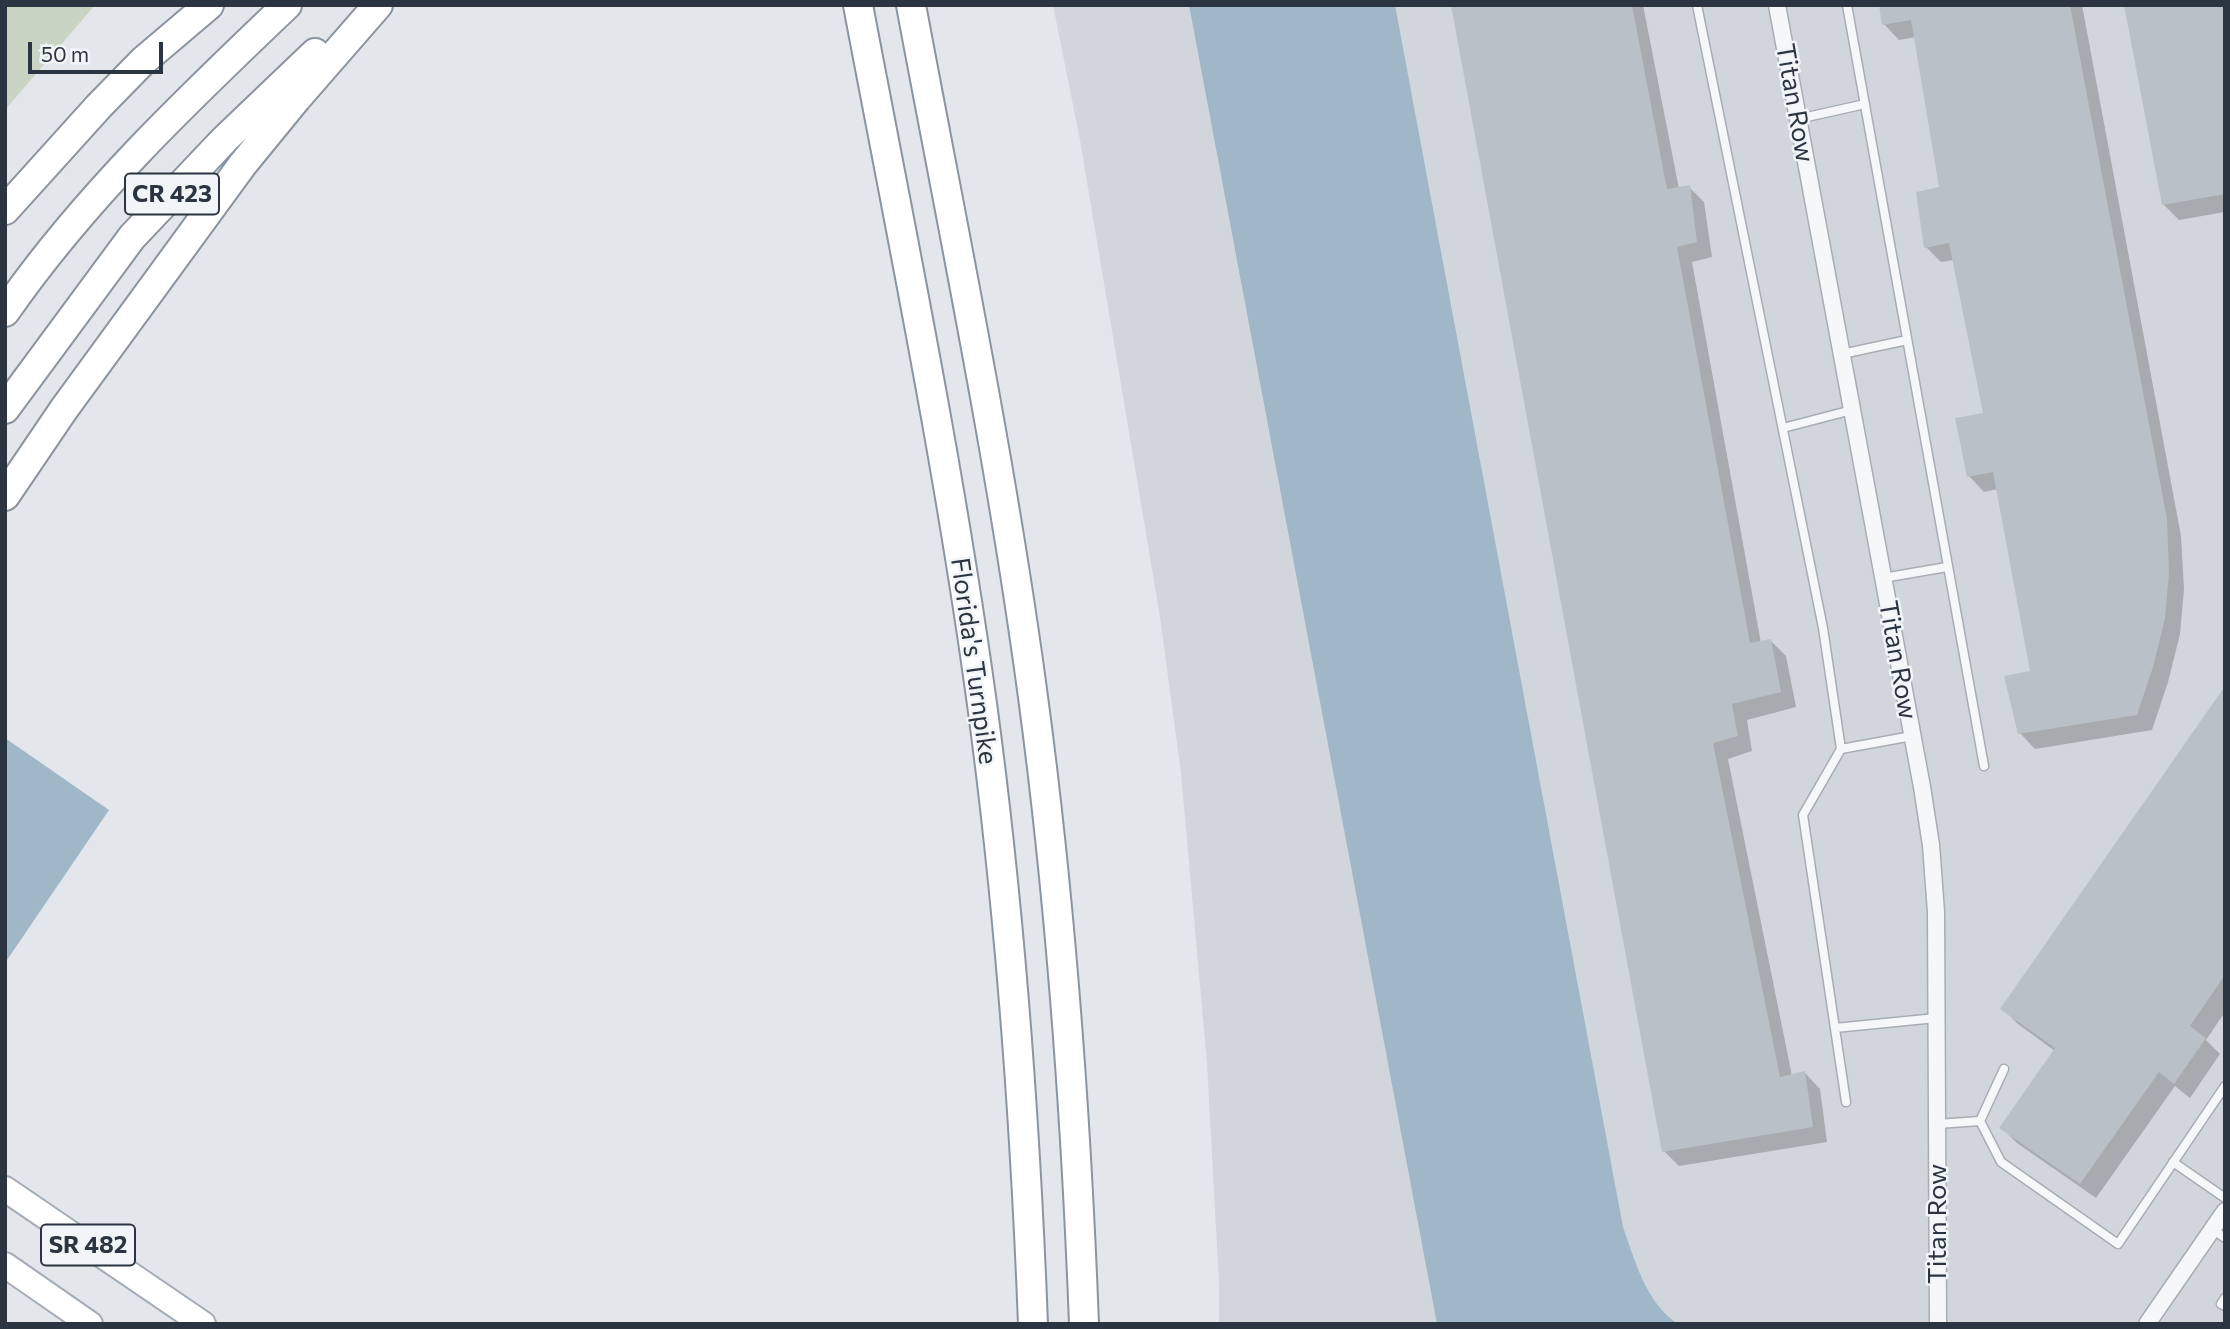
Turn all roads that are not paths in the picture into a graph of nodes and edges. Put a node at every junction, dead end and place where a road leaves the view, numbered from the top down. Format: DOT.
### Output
graph roads {
  1 [pos="209,5"];
  2 [pos="287,5"];
  3 [pos="367,5"];
  4 [pos="378,5"];
  5 [pos="858,5"];
  6 [pos="911,5"];
  7 [pos="1697,5"];
  8 [pos="1777,5"];
  9 [pos="1847,5"];
  10 [pos="1866,104"];
  11 [pos="1798,119"];
  12 [pos="5,210"];
  13 [pos="5,312"];
  14 [pos="1907,340"];
  15 [pos="1842,354"];
  16 [pos="5,409"];
  17 [pos="1852,410"];
  18 [pos="1783,428"];
  19 [pos="5,496"];
  20 [pos="1947,567"];
  21 [pos="1883,578"];
  22 [pos="1912,736"];
  23 [pos="1841,749"];
  24 [pos="1984,766"];
  25 [pos="1936,1018"];
  26 [pos="1835,1028"];
  27 [pos="2004,1069"];
  28 [pos="2225,1086"];
  29 [pos="1846,1102"];
  30 [pos="1980,1121"];
  31 [pos="1937,1124"];
  32 [pos="2173,1162"];
  33 [pos="5,1189"];
  34 [pos="2225,1198"];
  35 [pos="2225,1211"];
  36 [pos="2219,1234"];
  37 [pos="5,1265"];
  38 [pos="2225,1298"];
  39 [pos="2225,1306"];
  40 [pos="90,1324"];
  41 [pos="203,1324"];
  42 [pos="1033,1324"];
  43 [pos="1084,1324"];
  44 [pos="1938,1324"];
  45 [pos="2147,1324"];
  1 -- 12 [label="highway"];
  2 -- 13 [label="highway, CR 423"];
  3 -- 16 [label="highway, CR 423"];
  4 -- 19 [label="highway"];
  5 -- 42 [label="highway, Florida's Turnpike"];
  6 -- 43 [label="highway, Florida's Turnpike"];
  7 -- 18 [label="lane"];
  8 -- 11 [label="street, Titan Row"];
  9 -- 10 [label="lane"];
  10 -- 11 [label="lane"];
  10 -- 14 [label="lane"];
  11 -- 15 [label="street, Titan Row"];
  14 -- 15 [label="lane"];
  14 -- 20 [label="lane"];
  15 -- 17 [label="street, Titan Row"];
  17 -- 18 [label="lane"];
  17 -- 21 [label="street, Titan Row"];
  18 -- 23 [label="lane"];
  20 -- 21 [label="lane"];
  20 -- 24 [label="lane"];
  21 -- 22 [label="street, Titan Row"];
  22 -- 23 [label="lane"];
  22 -- 25 [label="street, Titan Row"];
  23 -- 26 [label="lane"];
  25 -- 26 [label="lane"];
  25 -- 31 [label="street, Titan Row"];
  26 -- 29 [label="lane"];
  27 -- 30 [label="lane"];
  28 -- 32 [label="lane"];
  30 -- 31 [label="lane"];
  30 -- 32 [label="lane"];
  31 -- 44 [label="street, Titan Row"];
  32 -- 34 [label="lane"];
  33 -- 41 [label="main road, SR 482"];
  35 -- 36 [label="street"];
  36 -- 45 [label="street"];
  37 -- 40 [label="main road, SR 482"];
  38 -- 39 [label="lane"];
}
